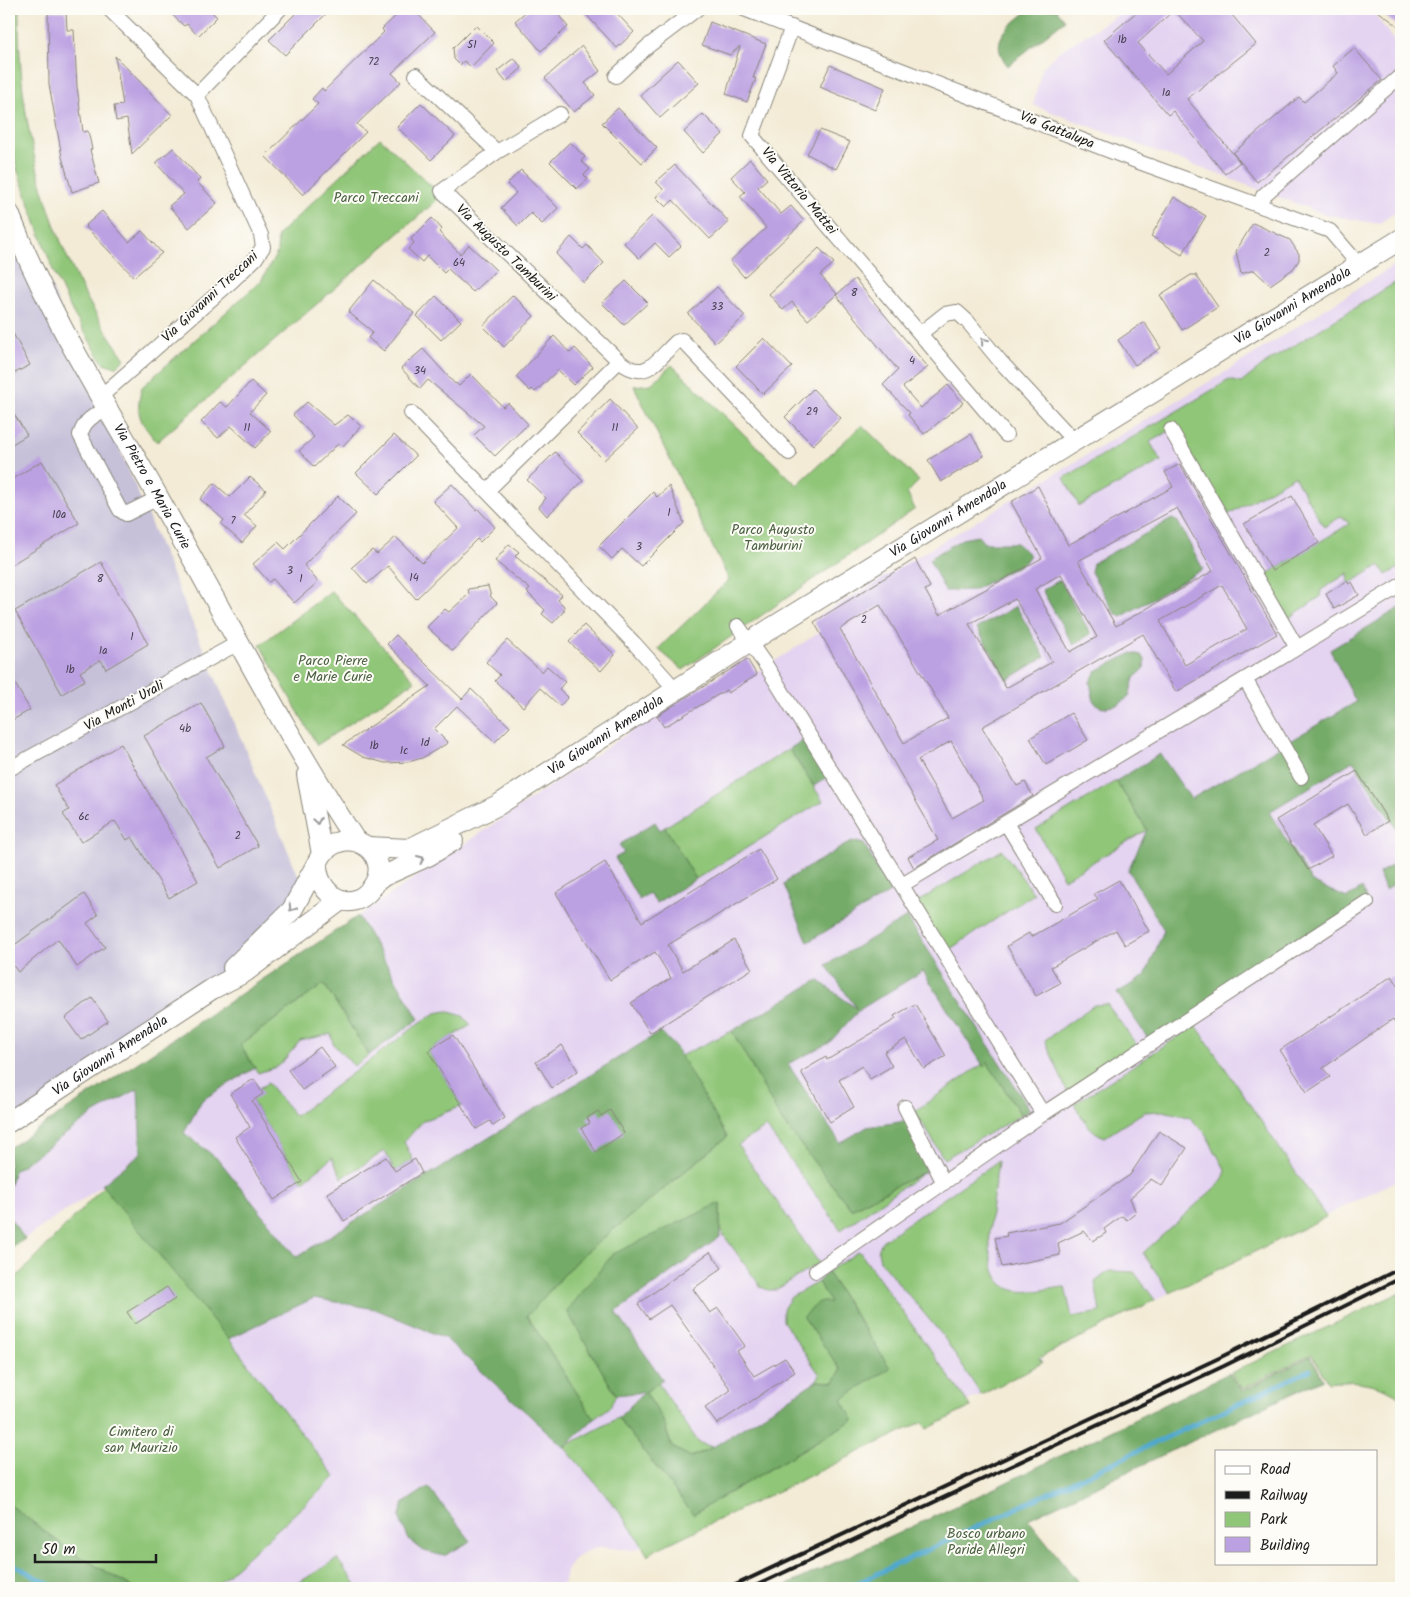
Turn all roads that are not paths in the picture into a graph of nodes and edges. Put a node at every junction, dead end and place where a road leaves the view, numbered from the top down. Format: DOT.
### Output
graph roads {
  1 [pos="109,9"];
  2 [pos="280,9"];
  3 [pos="697,9"];
  4 [pos="744,9"];
  5 [pos="792,27"];
  6 [pos="416,76"];
  7 [pos="616,76"];
  8 [pos="1398,78"];
  9 [pos="197,95"];
  10 [pos="560,114"];
  11 [pos="497,152"];
  12 [pos="1260,205"];
  13 [pos="9,213"];
  14 [pos="1401,239"];
  15 [pos="1359,265"];
  16 [pos="921,334"];
  17 [pos="619,361"];
  18 [pos="103,403"];
  19 [pos="412,413"];
  20 [pos="1171,430"];
  21 [pos="1006,435"];
  22 [pos="1074,441"];
  23 [pos="789,453"];
  24 [pos="487,491"];
  25 [pos="158,498"];
  26 [pos="1401,585"];
  27 [pos="744,634"];
  28 [pos="240,642"];
  29 [pos="1297,648"];
  30 [pos="1245,679"];
  31 [pos="676,690"];
  32 [pos="303,756"];
  33 [pos="9,769"];
  34 [pos="1301,777"];
  35 [pos="498,805"];
  36 [pos="1006,823"];
  37 [pos="362,844"];
  38 [pos="320,860"];
  39 [pos="377,879"];
  40 [pos="902,885"];
  41 [pos="342,900"];
  42 [pos="1367,902"];
  43 [pos="1055,904"];
  44 [pos="212,989"];
  45 [pos="905,1107"];
  46 [pos="1043,1114"];
  47 [pos="9,1122"];
  48 [pos="944,1183"];
  49 [pos="816,1271"];
  1 -- 9 [label="street"];
  2 -- 9 [label="street"];
  3 -- 7 [label="street"];
  4 -- 5 [label="street, Via Gattalupa"];
  5 -- 12 [label="street, Via Gattalupa"];
  5 -- 16 [label="street, Via Vittorio Mattei"];
  6 -- 11 [label="street"];
  8 -- 12 [label="street"];
  9 -- 18 [label="street, Via Giovanni Treccani"];
  10 -- 11 [label="street, Via Augusto Tamburini"];
  11 -- 17 [label="street, Via Augusto Tamburini"];
  12 -- 15 [label="street, Via Gattalupa"];
  13 -- 18 [label="main road, Via Pietro e Maria Curie"];
  14 -- 15 [label="main road, Via Giovanni Amendola"];
  15 -- 22 [label="main road, Via Giovanni Amendola"];
  16 -- 21 [label="street, Via Vittorio Mattei"];
  22 -- 16 [label="street, one-way"];
  17 -- 23 [label="street, Via Augusto Tamburini"];
  17 -- 24 [label="street"];
  18 -- 25 [label="main road, Via Pietro e Maria Curie"];
  18 -- 25 [label="street"];
  19 -- 24 [label="street"];
  20 -- 29 [label="street"];
  22 -- 27 [label="main road, Via Giovanni Amendola"];
  24 -- 31 [label="street"];
  25 -- 28 [label="main road, Via Pietro e Maria Curie"];
  26 -- 29 [label="street"];
  27 -- 31 [label="main road, Via Giovanni Amendola"];
  27 -- 40 [label="street"];
  28 -- 32 [label="main road, Via Pietro e Maria Curie"];
  28 -- 33 [label="street, Via Monti Urali"];
  29 -- 30 [label="street"];
  30 -- 34 [label="street"];
  30 -- 36 [label="street"];
  31 -- 35 [label="main road, Via Giovanni Amendola"];
  32 -- 37 [label="main road, Via Pietro e Maria Curie"];
  32 -- 38 [label="main road, Via Pietro e Maria Curie, one-way"];
  35 -- 37 [label="main road, Via Giovanni Amendola"];
  39 -- 35 [label="main road, Via Giovanni Amendola, one-way"];
  36 -- 40 [label="street"];
  36 -- 43 [label="street"];
  37 -- 38 [label="main road, Via Giovanni Amendola"];
  37 -- 39 [label="main road"];
  38 -- 41 [label="main road"];
  38 -- 44 [label="main road, Via Giovanni Amendola, one-way"];
  39 -- 41 [label="main road, Via Giovanni Amendola"];
  40 -- 46 [label="street"];
  41 -- 44 [label="main road, Via Giovanni Amendola"];
  42 -- 46 [label="street"];
  44 -- 47 [label="main road, Via Giovanni Amendola"];
  45 -- 48 [label="street"];
  46 -- 48 [label="street"];
  48 -- 49 [label="street"];
}
